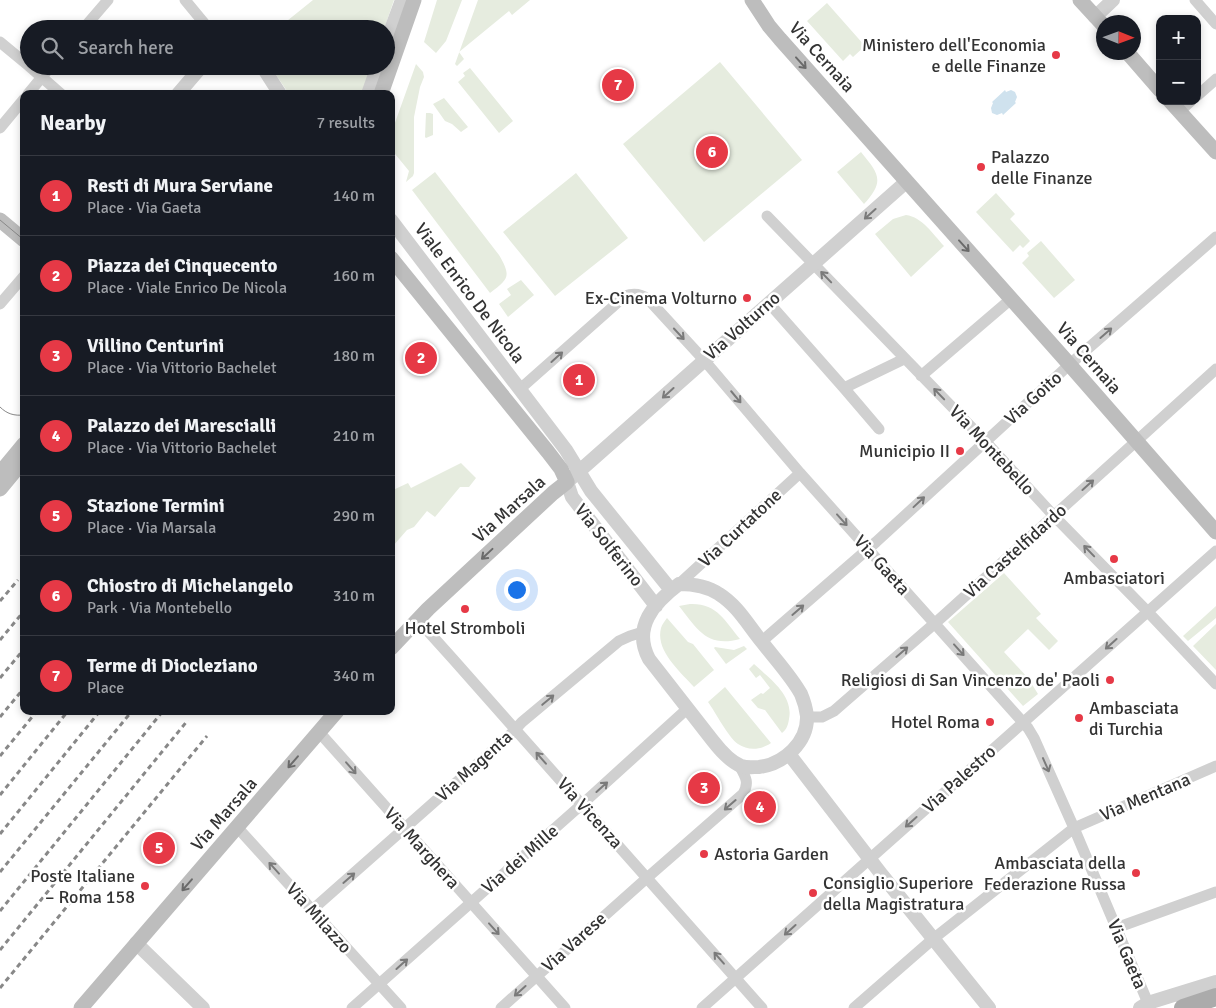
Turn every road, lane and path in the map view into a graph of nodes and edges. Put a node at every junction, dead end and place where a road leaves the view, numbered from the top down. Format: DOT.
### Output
graph roads {
  1 [pos="108,0"];
  2 [pos="185,0"];
  3 [pos="402,0"];
  4 [pos="414,0"];
  5 [pos="752,0"];
  6 [pos="760,0"];
  7 [pos="1080,0"];
  8 [pos="1113,0"];
  9 [pos="1194,0"];
  10 [pos="1103,15"];
  11 [pos="1096,19"];
  12 [pos="91,20"];
  13 [pos="202,20"];
  14 [pos="395,20"];
  15 [pos="1216,24"];
  16 [pos="769,26"];
  17 [pos="0,42"];
  18 [pos="395,54"];
  19 [pos="20,59"];
  20 [pos="1134,60"];
  21 [pos="40,75"];
  22 [pos="194,75"];
  23 [pos="268,75"];
  24 [pos="375,75"];
  25 [pos="388,75"];
  26 [pos="42,77"];
  27 [pos="1216,79"];
  28 [pos="1156,85"];
  29 [pos="31,90"];
  30 [pos="57,90"];
  31 [pos="181,90"];
  32 [pos="277,90"];
  33 [pos="369,90"];
  34 [pos="382,90"];
  35 [pos="1201,92"];
  36 [pos="20,104"];
  37 [pos="1175,106"];
  38 [pos="0,128"];
  39 [pos="1216,152"];
  40 [pos="906,182"];
  41 [pos="767,216"];
  42 [pos="0,220"];
  43 [pos="395,225"];
  44 [pos="20,237"];
  45 [pos="1216,237"];
  46 [pos="395,263"];
  47 [pos="813,264"];
  48 [pos="20,281"];
  49 [pos="1011,299"];
  50 [pos="768,303"];
  51 [pos="0,304"];
  52 [pos="904,359"];
  53 [pos="704,360"];
  54 [pos="1070,365"];
  55 [pos="1216,370"];
  56 [pos="921,376"];
  57 [pos="844,388"];
  58 [pos="520,389"];
  59 [pos="879,429"];
  60 [pos="985,441"];
  61 [pos="1136,442"];
  62 [pos="20,449"];
  63 [pos="20,465"];
  64 [pos="579,472"];
  65 [pos="0,473"];
  66 [pos="800,473"];
  67 [pos="567,482"];
  68 [pos="0,489"];
  69 [pos="1054,516"];
  70 [pos="1216,532"];
  71 [pos="868,549"];
  72 [pos="1216,551"];
  73 [pos="675,587"];
  74 [pos="656,606"];
  75 [pos="1147,611"];
  76 [pos="417,619"];
  77 [pos="934,623"];
  78 [pos="643,632"];
  79 [pos="761,642"];
  80 [pos="395,644"];
  81 [pos="1216,684"];
  82 [pos="687,709"];
  83 [pos="334,715"];
  84 [pos="807,717"];
  85 [pos="1023,722"];
  86 [pos="516,729"];
  87 [pos="319,732"];
  88 [pos="789,754"];
  89 [pos="739,765"];
  90 [pos="1216,766"];
  91 [pos="582,804"];
  92 [pos="237,827"];
  93 [pos="405,828"];
  94 [pos="1074,828"];
  95 [pos="870,859"];
  96 [pos="648,877"];
  97 [pos="1216,892"];
  98 [pos="471,902"];
  99 [pos="312,910"];
  100 [pos="1116,928"];
  101 [pos="933,939"];
  102 [pos="136,943"];
  103 [pos="536,976"];
  104 [pos="736,978"];
  105 [pos="1216,982"];
  106 [pos="379,984"];
  107 [pos="1216,997"];
  108 [pos="1144,1006"];
  109 [pos="81,1008"];
  110 [pos="203,1008"];
  111 [pos="352,1008"];
  112 [pos="401,1008"];
  113 [pos="501,1008"];
  114 [pos="565,1008"];
  115 [pos="702,1008"];
  116 [pos="762,1008"];
  117 [pos="854,1008"];
  118 [pos="989,1008"];
  119 [pos="1183,1008"];
  1 -- 12 [label="street"];
  2 -- 13 [label="street"];
  3 -- 14 [label="street"];
  4 -- 18 [label="main road"];
  5 -- 16 [label="main road, Via Cernaia"];
  6 -- 16 [label="street"];
  7 -- 11 [label="main road"];
  8 -- 10 [label="street"];
  9 -- 15 [label="street"];
  16 -- 40 [label="main road, Via Cernaia, one-way"];
  17 -- 19 [label="street"];
  20 -- 28 [label="main road"];
  21 -- 26 [label="street"];
  22 -- 31 [label="street"];
  23 -- 32 [label="street"];
  24 -- 33 [label="street"];
  25 -- 34 [label="main road"];
  26 -- 29 [label="street"];
  26 -- 30 [label="street"];
  27 -- 35 [label="street"];
  36 -- 38 [label="street"];
  37 -- 39 [label="main road"];
  40 -- 47 [label="street, Via Volturno, one-way"];
  40 -- 49 [label="main road, Via Cernaia, one-way"];
  41 -- 47 [label="street, Via Montebello"];
  42 -- 44 [label="main road"];
  43 -- 58 [label="street, Viale Enrico De Nicola"];
  54 -- 45 [label="street, Via Goito, one-way"];
  46 -- 67 [label="main road"];
  47 -- 50 [label="street, Via Volturno"];
  52 -- 47 [label="street, Via Montebello, one-way"];
  48 -- 51 [label="street"];
  49 -- 54 [label="main road, Via Cernaia"];
  49 -- 56 [label="street"];
  50 -- 53 [label="street, Via Volturno"];
  50 -- 57 [label="street"];
  52 -- 56 [label="street, Via Montebello"];
  52 -- 57 [label="street"];
  58 -- 53 [label="street, Via Gaeta, one-way"];
  53 -- 64 [label="street, Via Volturno, one-way"];
  53 -- 66 [label="street, Via Gaeta, one-way"];
  54 -- 60 [label="street, Via Goito"];
  54 -- 61 [label="main road, Via Cernaia"];
  55 -- 61 [label="street, Via Castelfidardo"];
  60 -- 56 [label="street, Via Montebello, one-way"];
  57 -- 59 [label="street"];
  58 -- 64 [label="street, Viale Enrico De Nicola"];
  60 -- 69 [label="street, Via Montebello"];
  71 -- 60 [label="street, Via Goito, one-way"];
  69 -- 61 [label="street, Via Castelfidardo, one-way"];
  61 -- 70 [label="main road, Via Cernaia"];
  62 -- 65 [label="main road"];
  63 -- 68 [label="main road"];
  64 -- 67 [label="street, Via Volturno"];
  64 -- 73 [label="street, Via Solferino"];
  66 -- 71 [label="street, Via Gaeta, one-way"];
  66 -- 73 [label="street, Via Curtatone"];
  67 -- 74 [label="street, Via Solferino"];
  67 -- 76 [label="main road, Via Marsala, one-way"];
  75 -- 69 [label="street, Via Montebello, one-way"];
  69 -- 77 [label="street, Via Castelfidardo"];
  71 -- 77 [label="street, Via Gaeta"];
  79 -- 71 [label="street, Via Goito, one-way"];
  72 -- 75 [label="street, Via Palestro"];
  73 -- 74 [label="street"];
  73 -- 79 [label="street"];
  74 -- 78 [label="street"];
  75 -- 81 [label="street, Via Montebello"];
  75 -- 85 [label="street, Via Palestro, one-way"];
  76 -- 80 [label="main road, Via Marsala"];
  76 -- 86 [label="street, Via Vicenza"];
  84 -- 77 [label="street, Via Castelfidardo, one-way"];
  77 -- 85 [label="street, Via Gaeta, one-way"];
  78 -- 82 [label="street"];
  86 -- 78 [label="street, Via Magenta, one-way"];
  79 -- 84 [label="street"];
  82 -- 89 [label="street"];
  91 -- 82 [label="street, Via dei Mille, one-way"];
  83 -- 87 [label="main road, Via Marsala"];
  84 -- 88 [label="street"];
  85 -- 94 [label="street, Via Gaeta, one-way"];
  85 -- 95 [label="street, Via Palestro, one-way"];
  91 -- 86 [label="street, Via Vicenza, one-way"];
  86 -- 93 [label="street, Via Magenta"];
  87 -- 92 [label="main road, Via Marsala, one-way"];
  87 -- 93 [label="street, Via Marghera, one-way"];
  88 -- 89 [label="street"];
  88 -- 95 [label="street"];
  89 -- 96 [label="street, Via Varese, one-way"];
  90 -- 94 [label="street, Via Mentana"];
  91 -- 96 [label="street, Via Vicenza"];
  91 -- 98 [label="street, Via dei Mille"];
  99 -- 92 [label="street, Via Milazzo, one-way"];
  92 -- 102 [label="main road, Via Marsala, one-way"];
  93 -- 98 [label="street, Via Marghera"];
  99 -- 93 [label="street, Via Magenta, one-way"];
  94 -- 100 [label="street, Via Gaeta"];
  94 -- 101 [label="street, Via Mentana"];
  95 -- 101 [label="street"];
  95 -- 104 [label="street, Via Palestro, one-way"];
  96 -- 103 [label="street, Via Varese"];
  104 -- 96 [label="street, Via Vicenza, one-way"];
  97 -- 100 [label="street"];
  98 -- 103 [label="street, Via Marghera, one-way"];
  106 -- 98 [label="street, Via dei Mille, one-way"];
  99 -- 106 [label="street, Via Milazzo"];
  100 -- 108 [label="street, Via Gaeta"];
  101 -- 117 [label="street, Via Mentana"];
  101 -- 118 [label="street"];
  102 -- 109 [label="main road, Via Marsala"];
  102 -- 110 [label="street"];
  103 -- 113 [label="street, Via Varese, one-way"];
  103 -- 114 [label="street, Via Marghera"];
  104 -- 115 [label="street, Via Palestro"];
  104 -- 116 [label="street, Via Vicenza"];
  105 -- 108 [label="street"];
  106 -- 111 [label="street, Via dei Mille"];
  106 -- 112 [label="street, Via Milazzo"];
  107 -- 119 [label="main road"];
}
